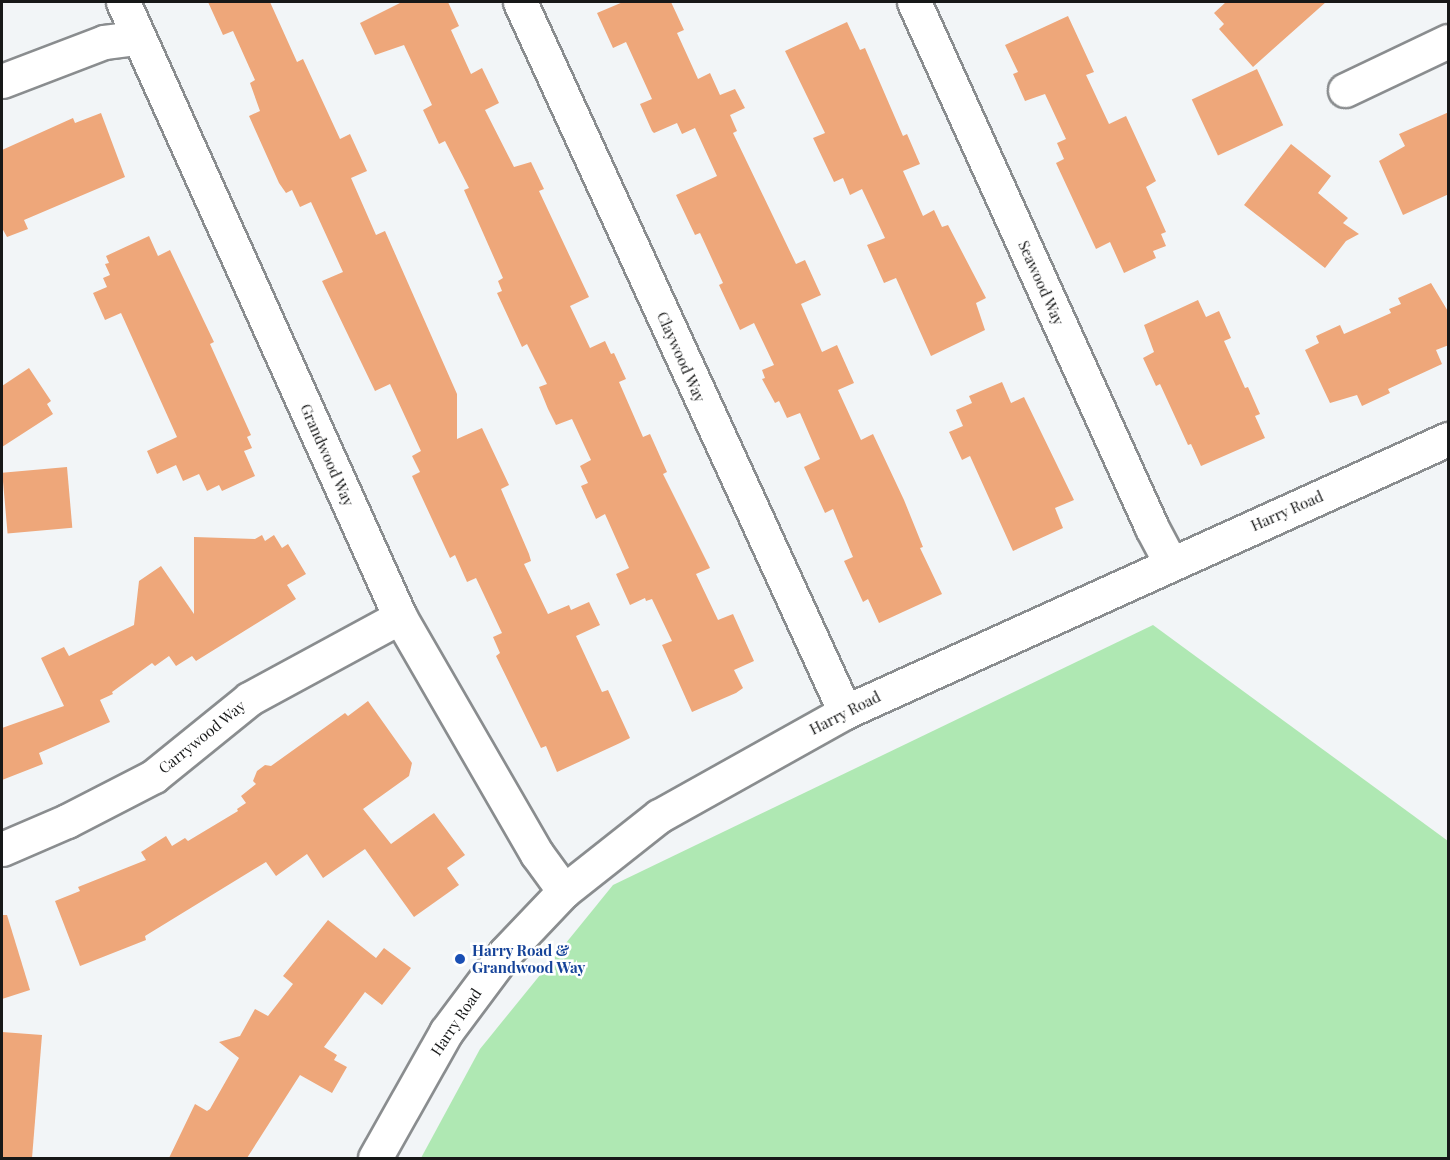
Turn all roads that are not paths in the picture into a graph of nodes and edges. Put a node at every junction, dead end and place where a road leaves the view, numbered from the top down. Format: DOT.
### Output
graph roads {
  1 [pos="123,2"];
  2 [pos="520,2"];
  3 [pos="914,2"];
  4 [pos="139,38"];
  5 [pos="1449,42"];
  6 [pos="2,81"];
  7 [pos="1345,90"];
  8 [pos="1449,439"];
  9 [pos="1171,563"];
  10 [pos="400,617"];
  11 [pos="845,712"];
  12 [pos="2,849"];
  13 [pos="564,891"];
  14 [pos="375,1158"];
  1 -- 4 [label="street, Grandwood Way"];
  2 -- 11 [label="street, Claywood Way"];
  3 -- 9 [label="street, Seawood Way"];
  4 -- 6 [label="street"];
  4 -- 10 [label="street, Grandwood Way"];
  5 -- 7 [label="street"];
  8 -- 9 [label="street, Harry Road"];
  9 -- 11 [label="street, Harry Road"];
  10 -- 12 [label="street, Carrywood Way"];
  10 -- 13 [label="street, Grandwood Way"];
  11 -- 13 [label="street, Harry Road"];
  13 -- 14 [label="street, Harry Road"];
}
